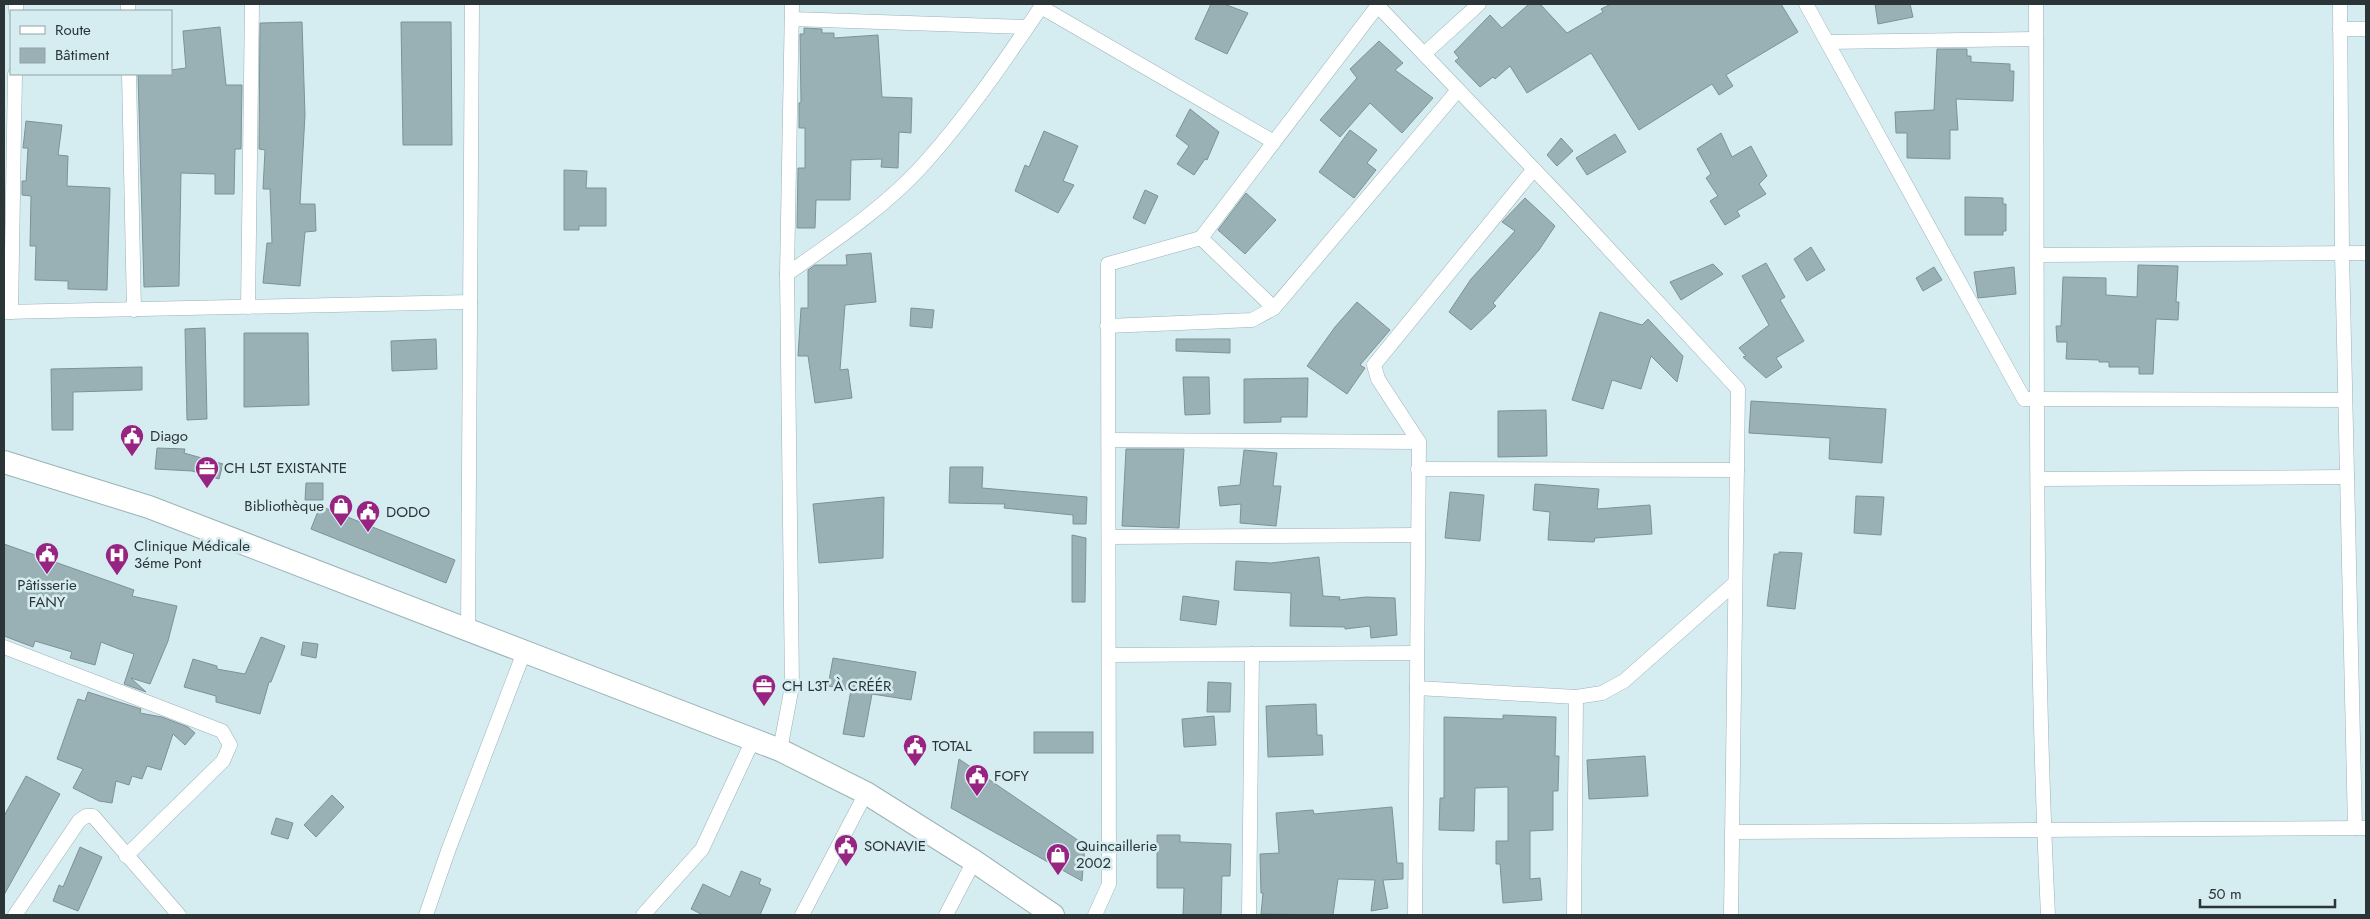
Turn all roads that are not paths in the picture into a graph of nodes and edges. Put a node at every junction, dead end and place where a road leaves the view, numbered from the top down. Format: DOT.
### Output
graph roads {
  1 [pos="252,4"];
  2 [pos="472,4"];
  3 [pos="792,4"];
  4 [pos="1479,4"];
  5 [pos="1806,4"];
  6 [pos="2036,4"];
  7 [pos="2340,4"];
  8 [pos="1042,5"];
  9 [pos="1378,5"];
  10 [pos="792,19"];
  11 [pos="1027,27"];
  12 [pos="2366,28"];
  13 [pos="2340,30"];
  14 [pos="2036,39"];
  15 [pos="1827,42"];
  16 [pos="1424,54"];
  17 [pos="15,75"];
  18 [pos="129,75"];
  19 [pos="1458,90"];
  20 [pos="1274,142"];
  21 [pos="1534,169"];
  22 [pos="1201,238"];
  23 [pos="2342,253"];
  24 [pos="2366,253"];
  25 [pos="2038,255"];
  26 [pos="787,274"];
  27 [pos="470,302"];
  28 [pos="248,307"];
  29 [pos="1274,308"];
  30 [pos="134,310"];
  31 [pos="8,312"];
  32 [pos="1107,326"];
  33 [pos="2038,399"];
  34 [pos="2345,400"];
  35 [pos="1108,440"];
  36 [pos="1419,442"];
  37 [pos="4,462"];
  38 [pos="1418,469"];
  39 [pos="1737,470"];
  40 [pos="2347,477"];
  41 [pos="2038,479"];
  42 [pos="1418,535"];
  43 [pos="1108,537"];
  44 [pos="1735,583"];
  45 [pos="468,631"];
  46 [pos="4,647"];
  47 [pos="524,652"];
  48 [pos="1417,653"];
  49 [pos="1252,654"];
  50 [pos="1109,655"];
  51 [pos="1417,688"];
  52 [pos="1576,697"];
  53 [pos="754,740"];
  54 [pos="780,750"];
  55 [pos="866,793"];
  56 [pos="2361,828"];
  57 [pos="2044,830"];
  58 [pos="1732,832"];
  59 [pos="126,856"];
  60 [pos="974,861"];
  61 [pos="15,915"];
  62 [pos="179,915"];
  63 [pos="426,915"];
  64 [pos="643,915"];
  65 [pos="802,915"];
  66 [pos="946,915"];
  67 [pos="1053,915"];
  68 [pos="1095,915"];
  69 [pos="1249,915"];
  70 [pos="1415,915"];
  71 [pos="1574,915"];
  72 [pos="1731,915"];
  73 [pos="2048,915"];
  1 -- 28 [label="street"];
  2 -- 27 [label="street"];
  3 -- 10 [label="street"];
  4 -- 16 [label="street"];
  5 -- 15 [label="street"];
  6 -- 14 [label="street"];
  7 -- 13 [label="street"];
  8 -- 11 [label="street"];
  8 -- 20 [label="street"];
  9 -- 16 [label="street"];
  9 -- 20 [label="street"];
  10 -- 11 [label="street"];
  10 -- 26 [label="street"];
  11 -- 26 [label="street"];
  12 -- 13 [label="street"];
  13 -- 23 [label="street"];
  14 -- 15 [label="street"];
  14 -- 25 [label="street"];
  15 -- 33 [label="street"];
  16 -- 19 [label="street"];
  17 -- 31 [label="street"];
  18 -- 30 [label="street"];
  19 -- 21 [label="street"];
  19 -- 29 [label="street"];
  20 -- 22 [label="street"];
  21 -- 36 [label="street"];
  21 -- 39 [label="street"];
  22 -- 29 [label="street"];
  22 -- 32 [label="street"];
  23 -- 24 [label="street"];
  23 -- 25 [label="street"];
  23 -- 34 [label="street"];
  25 -- 33 [label="street"];
  26 -- 54 [label="street"];
  27 -- 28 [label="street"];
  27 -- 45 [label="street"];
  28 -- 30 [label="street"];
  29 -- 32 [label="street"];
  30 -- 31 [label="street"];
  32 -- 35 [label="street"];
  33 -- 34 [label="street"];
  33 -- 41 [label="street"];
  34 -- 40 [label="street"];
  35 -- 36 [label="street"];
  35 -- 43 [label="street"];
  36 -- 38 [label="street"];
  37 -- 45 [label="main road"];
  38 -- 39 [label="street"];
  38 -- 42 [label="street"];
  39 -- 44 [label="street"];
  40 -- 41 [label="street"];
  40 -- 56 [label="street"];
  41 -- 57 [label="street"];
  42 -- 43 [label="street"];
  42 -- 48 [label="street"];
  43 -- 50 [label="street"];
  44 -- 52 [label="street"];
  44 -- 58 [label="street"];
  45 -- 47 [label="main road"];
  46 -- 59 [label="street"];
  47 -- 53 [label="main road"];
  47 -- 63 [label="street"];
  48 -- 49 [label="street"];
  48 -- 51 [label="street"];
  49 -- 50 [label="street"];
  49 -- 69 [label="street"];
  50 -- 68 [label="street"];
  51 -- 52 [label="street"];
  51 -- 70 [label="street"];
  52 -- 71 [label="street"];
  53 -- 54 [label="main road"];
  53 -- 64 [label="street"];
  54 -- 55 [label="main road"];
  55 -- 60 [label="main road"];
  55 -- 65 [label="street"];
  56 -- 57 [label="street"];
  57 -- 58 [label="street"];
  57 -- 73 [label="street"];
  58 -- 72 [label="street"];
  59 -- 61 [label="street"];
  59 -- 62 [label="street"];
  60 -- 66 [label="street"];
  60 -- 67 [label="main road"];
}
